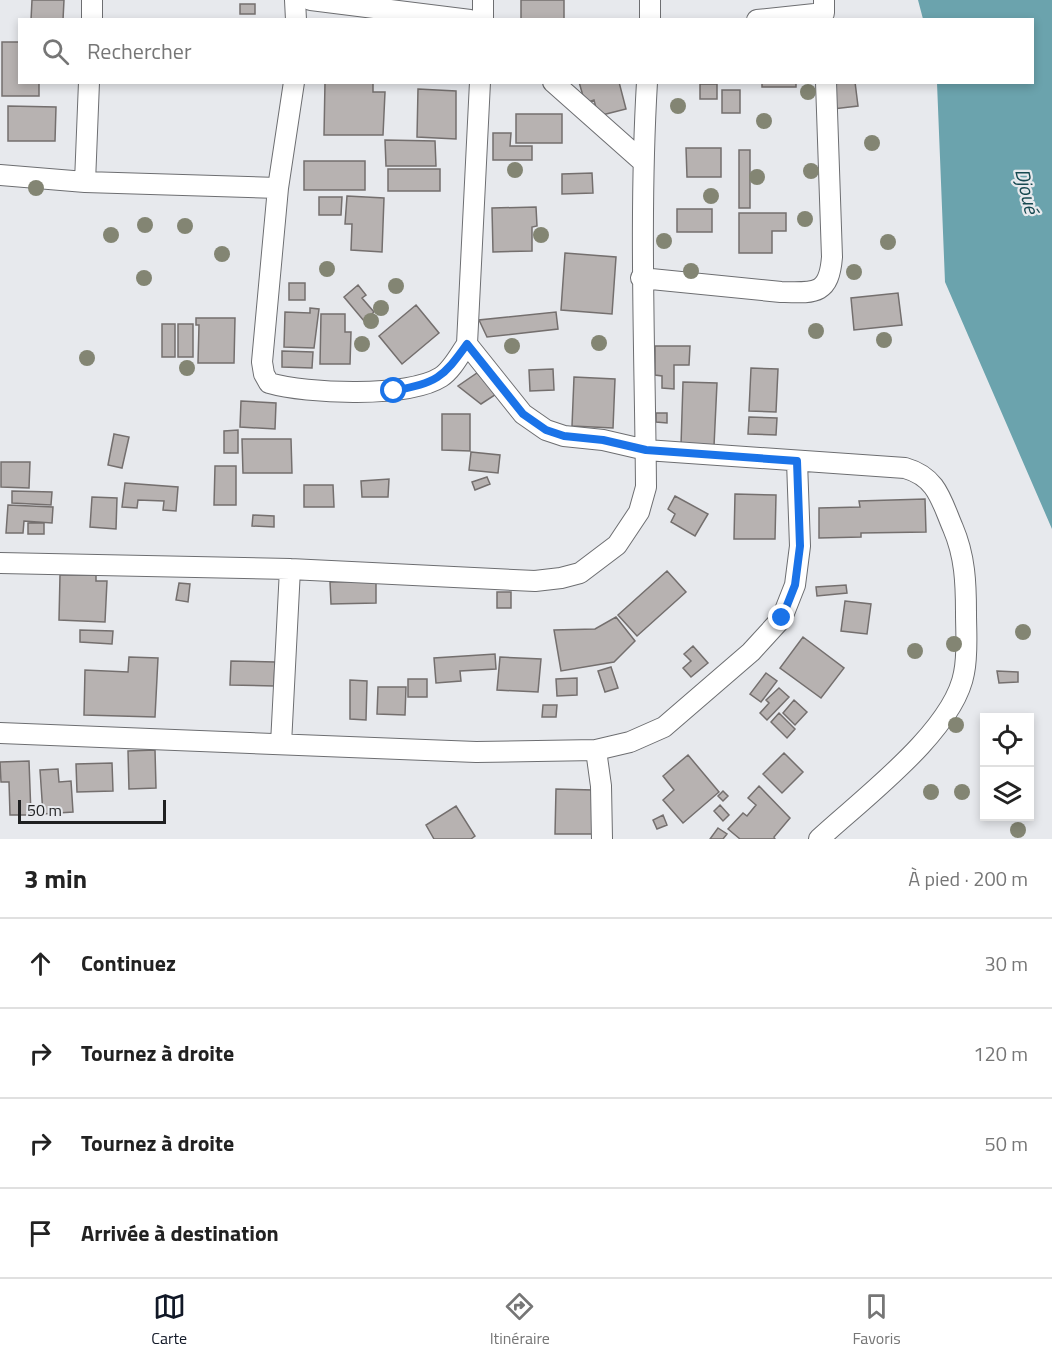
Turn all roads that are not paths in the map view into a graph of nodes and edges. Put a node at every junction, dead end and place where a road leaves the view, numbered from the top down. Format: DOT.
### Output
graph roads {
  1 [pos="92,0"];
  2 [pos="295,0"];
  3 [pos="311,0"];
  4 [pos="483,0"];
  5 [pos="650,0"];
  6 [pos="824,11"];
  7 [pos="92,18"];
  8 [pos="296,18"];
  9 [pos="454,18"];
  10 [pos="483,18"];
  11 [pos="650,18"];
  12 [pos="773,18"];
  13 [pos="89,84"];
  14 [pos="294,84"];
  15 [pos="480,84"];
  16 [pos="555,84"];
  17 [pos="647,84"];
  18 [pos="826,84"];
  19 [pos="642,161"];
  20 [pos="0,175"];
  21 [pos="86,182"];
  22 [pos="278,188"];
  23 [pos="641,278"];
  24 [pos="467,344"];
  25 [pos="646,450"];
  26 [pos="797,461"];
  27 [pos="0,563"];
  28 [pos="290,569"];
  29 [pos="0,733"];
  30 [pos="281,744"];
  31 [pos="596,750"];
  32 [pos="602,839"];
  33 [pos="819,839"];
  1 -- 7 [label="street"];
  2 -- 8 [label="street"];
  3 -- 9 [label="street"];
  4 -- 10 [label="street"];
  5 -- 11 [label="street"];
  6 -- 12 [label="street"];
  13 -- 21 [label="street"];
  14 -- 22 [label="street"];
  15 -- 24 [label="street"];
  16 -- 19 [label="street"];
  17 -- 19 [label="street"];
  18 -- 23 [label="street"];
  19 -- 23 [label="street"];
  20 -- 21 [label="street"];
  21 -- 22 [label="street"];
  22 -- 24 [label="street"];
  23 -- 25 [label="street"];
  24 -- 25 [label="street"];
  25 -- 26 [label="street"];
  25 -- 28 [label="street"];
  26 -- 31 [label="street"];
  26 -- 33 [label="street"];
  27 -- 28 [label="street"];
  28 -- 30 [label="street"];
  29 -- 30 [label="street"];
  30 -- 31 [label="street"];
  31 -- 32 [label="street"];
}
